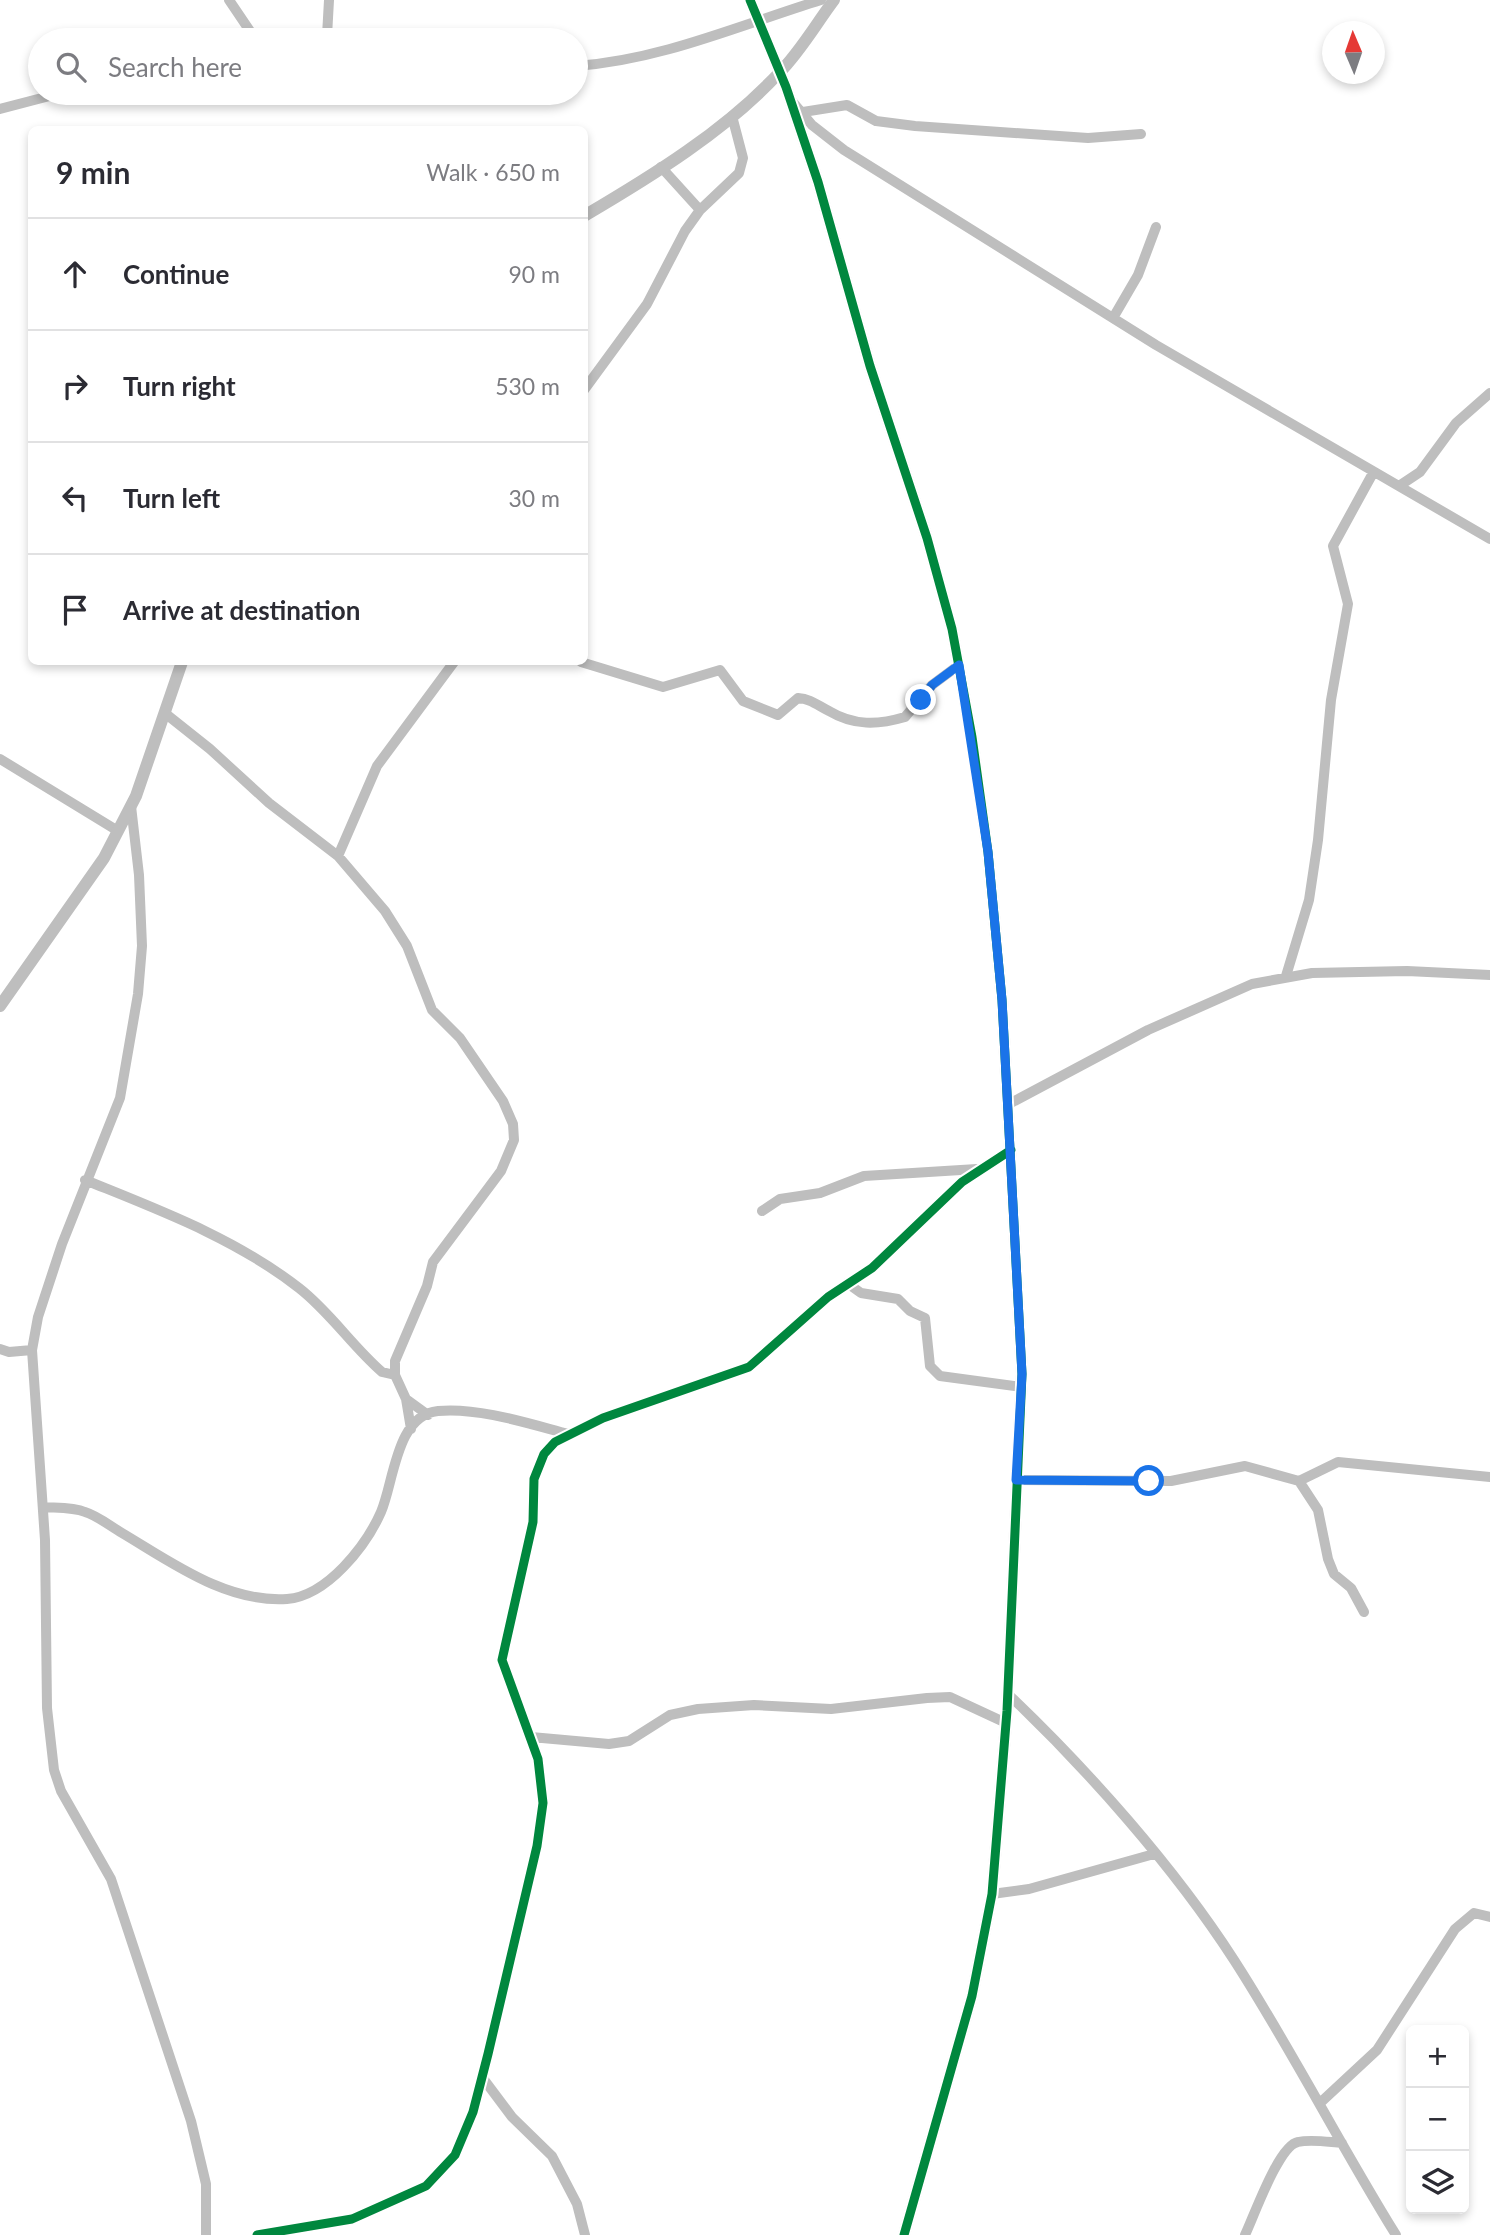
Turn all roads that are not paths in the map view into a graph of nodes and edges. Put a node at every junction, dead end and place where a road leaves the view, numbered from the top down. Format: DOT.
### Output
graph roads {
  1 [pos="229,0"];
  2 [pos="329,0"];
  3 [pos="750,0"];
  4 [pos="821,0"];
  5 [pos="834,0"];
  6 [pos="758,19"];
  7 [pos="248,28"];
  8 [pos="327,28"];
  9 [pos="588,65"];
  10 [pos="780,72"];
  11 [pos="790,100"];
  12 [pos="28,102"];
  13 [pos="0,109"];
  14 [pos="803,112"];
  15 [pos="732,116"];
  16 [pos="1141,134"];
  17 [pos="661,167"];
  18 [pos="700,210"];
  19 [pos="588,213"];
  20 [pos="1156,227"];
  21 [pos="1113,318"];
  22 [pos="588,385"];
  23 [pos="1490,393"];
  24 [pos="1373,473"];
  25 [pos="1399,486"];
  26 [pos="1490,539"];
  27 [pos="588,664"];
  28 [pos="181,665"];
  29 [pos="452,665"];
  30 [pos="959,665"];
  31 [pos="166,714"];
  32 [pos="0,759"];
  33 [pos="131,806"];
  34 [pos="118,831"];
  35 [pos="338,856"];
  36 [pos="1490,975"];
  37 [pos="1286,976"];
  38 [pos="0,1006"];
  39 [pos="1007,1105"];
  40 [pos="1012,1150"];
  41 [pos="977,1169"];
  42 [pos="85,1180"];
  43 [pos="762,1211"];
  44 [pos="847,1283"];
  45 [pos="0,1349"];
  46 [pos="32,1350"];
  47 [pos="395,1375"];
  48 [pos="1022,1387"];
  49 [pos="406,1399"];
  50 [pos="428,1415"];
  51 [pos="411,1429"];
  52 [pos="568,1434"];
  53 [pos="1490,1476"];
  54 [pos="1016,1480"];
  55 [pos="1299,1481"];
  56 [pos="43,1507"];
  57 [pos="1364,1612"];
  58 [pos="1008,1693"];
  59 [pos="1006,1723"];
  60 [pos="531,1737"];
  61 [pos="1154,1854"];
  62 [pos="992,1894"];
  63 [pos="1490,1917"];
  64 [pos="482,2077"];
  65 [pos="1320,2103"];
  66 [pos="1342,2143"];
  67 [pos="206,2235"];
  68 [pos="257,2235"];
  69 [pos="584,2235"];
  70 [pos="904,2235"];
  71 [pos="1245,2235"];
  72 [pos="1396,2235"];
  1 -- 7 [label="street"];
  2 -- 8 [label="street"];
  3 -- 6 [label="street"];
  4 -- 6 [label="street"];
  5 -- 10 [label="street"];
  6 -- 9 [label="street"];
  6 -- 10 [label="street"];
  10 -- 11 [label="street"];
  10 -- 15 [label="street"];
  11 -- 14 [label="street"];
  11 -- 30 [label="street"];
  12 -- 13 [label="street"];
  14 -- 16 [label="street"];
  14 -- 21 [label="street"];
  15 -- 17 [label="street"];
  15 -- 18 [label="street"];
  17 -- 18 [label="street"];
  17 -- 19 [label="street"];
  18 -- 22 [label="street"];
  20 -- 21 [label="street"];
  21 -- 24 [label="street"];
  23 -- 25 [label="street"];
  24 -- 25 [label="street"];
  24 -- 37 [label="street"];
  25 -- 26 [label="street"];
  27 -- 30 [label="street"];
  28 -- 31 [label="street"];
  29 -- 35 [label="street"];
  30 -- 39 [label="street"];
  31 -- 33 [label="street"];
  31 -- 35 [label="street"];
  32 -- 34 [label="street"];
  33 -- 34 [label="street"];
  33 -- 42 [label="street"];
  34 -- 38 [label="street"];
  35 -- 47 [label="street"];
  36 -- 37 [label="street"];
  37 -- 39 [label="street"];
  39 -- 40 [label="street"];
  40 -- 41 [label="street"];
  40 -- 48 [label="street"];
  41 -- 43 [label="street"];
  41 -- 44 [label="street"];
  42 -- 46 [label="street"];
  42 -- 47 [label="street"];
  44 -- 48 [label="street"];
  44 -- 52 [label="street"];
  45 -- 46 [label="street"];
  46 -- 56 [label="street"];
  47 -- 49 [label="street"];
  48 -- 54 [label="street"];
  49 -- 50 [label="street"];
  49 -- 51 [label="street"];
  50 -- 51 [label="street"];
  50 -- 52 [label="street"];
  51 -- 56 [label="street"];
  52 -- 60 [label="street"];
  53 -- 55 [label="street"];
  54 -- 55 [label="street"];
  54 -- 58 [label="street"];
  55 -- 57 [label="street"];
  56 -- 67 [label="street"];
  58 -- 59 [label="street"];
  58 -- 61 [label="street"];
  59 -- 60 [label="street"];
  59 -- 62 [label="street"];
  60 -- 64 [label="street"];
  61 -- 62 [label="street"];
  61 -- 65 [label="street"];
  62 -- 70 [label="street"];
  63 -- 65 [label="street"];
  64 -- 68 [label="street"];
  64 -- 69 [label="street"];
  65 -- 66 [label="street"];
  66 -- 71 [label="street"];
  66 -- 72 [label="street"];
}
